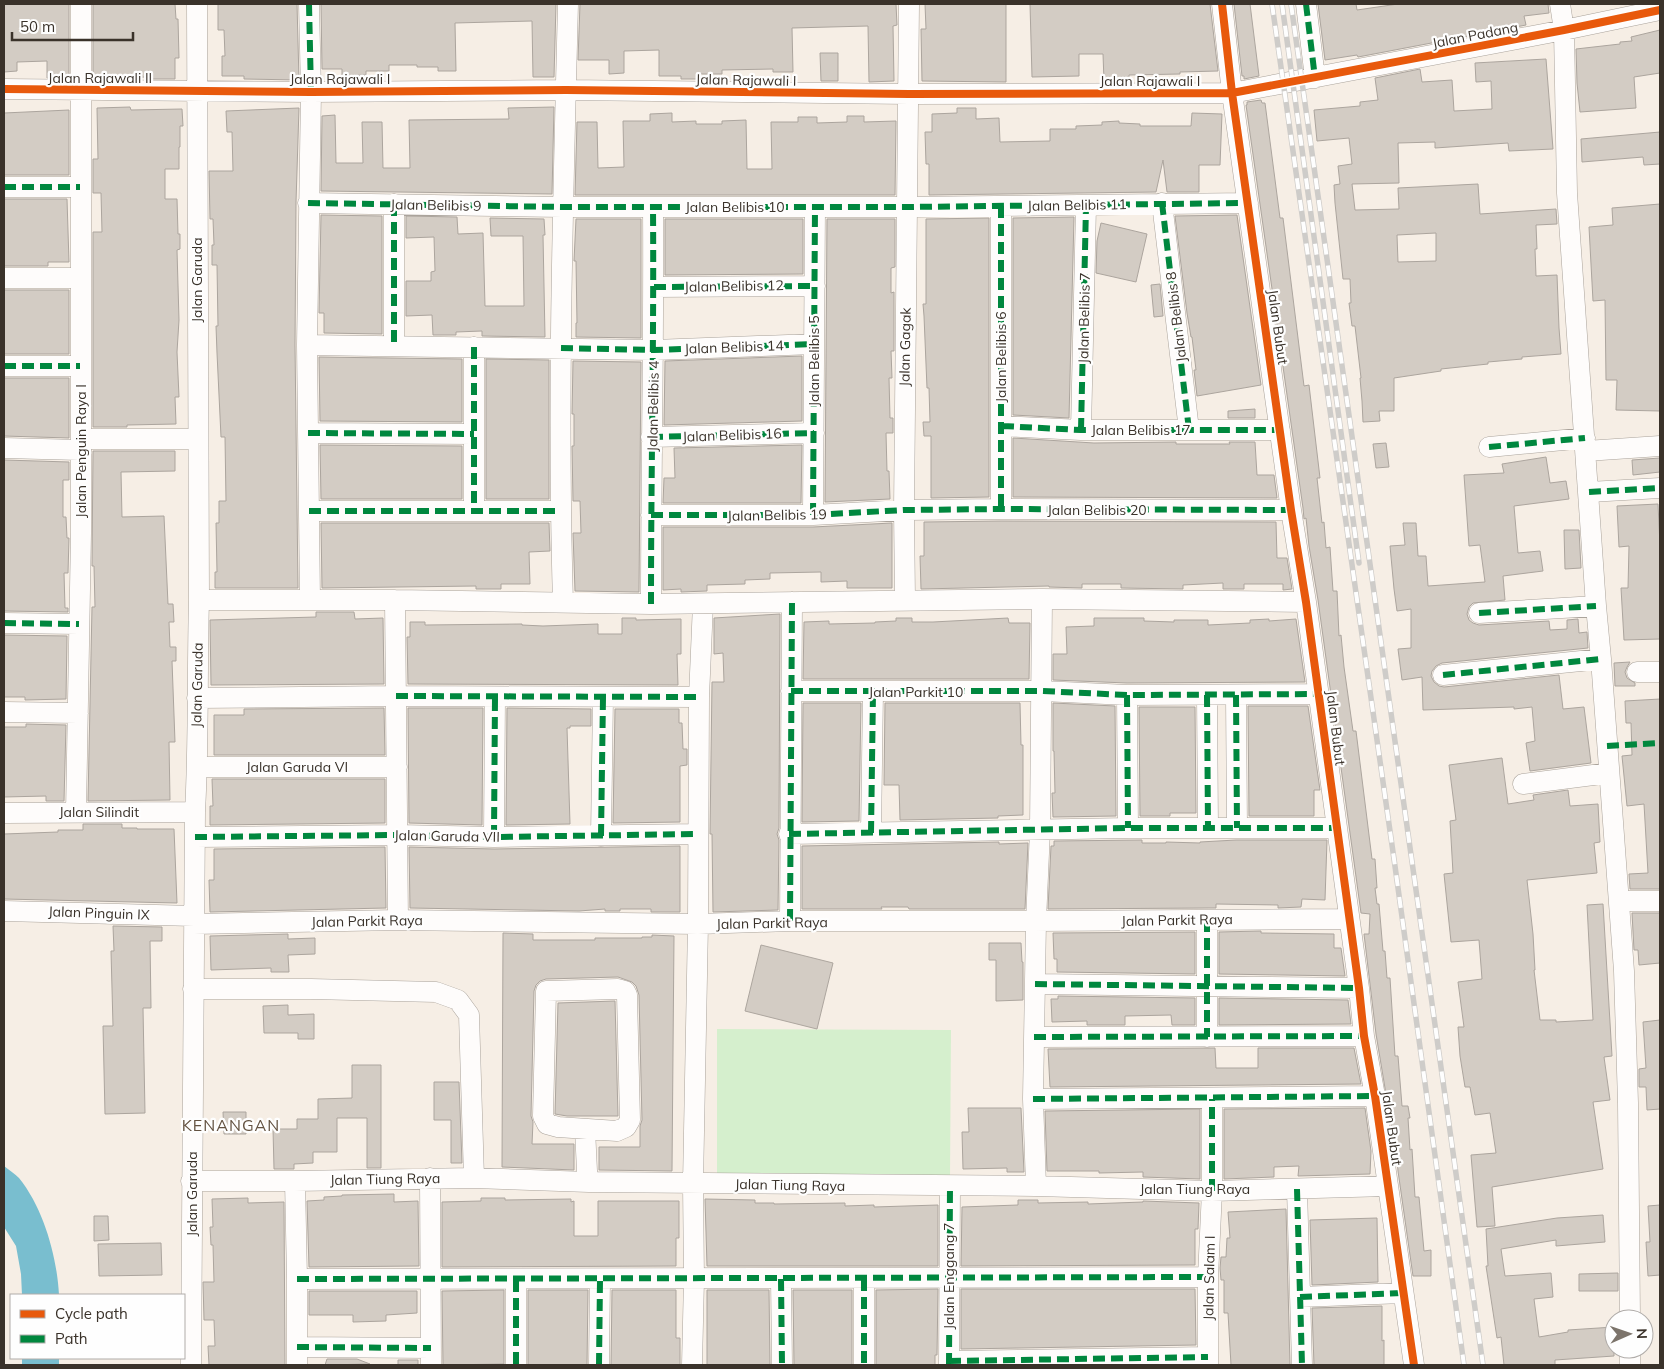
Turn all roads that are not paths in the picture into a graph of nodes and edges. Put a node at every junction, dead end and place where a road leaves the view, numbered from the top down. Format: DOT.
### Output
graph roads {
  1 [pos="81,4"];
  2 [pos="197,4"];
  3 [pos="309,4"];
  4 [pos="568,4"];
  5 [pos="909,4"];
  6 [pos="1222,4"];
  7 [pos="1306,4"];
  8 [pos="1560,4"];
  9 [pos="1660,10"];
  10 [pos="1564,30"];
  11 [pos="1315,78"];
  12 [pos="1293,82"];
  13 [pos="4,89"];
  14 [pos="80,90"];
  15 [pos="197,90"];
  16 [pos="566,90"];
  17 [pos="311,92"];
  18 [pos="1232,93"];
  19 [pos="909,94"];
  20 [pos="4,187"];
  21 [pos="80,187"];
  22 [pos="308,203"];
  23 [pos="1162,203"];
  24 [pos="1248,203"];
  25 [pos="394,204"];
  26 [pos="563,206"];
  27 [pos="1001,206"];
  28 [pos="1086,206"];
  29 [pos="653,207"];
  30 [pos="815,207"];
  31 [pos="907,207"];
  32 [pos="4,278"];
  33 [pos="80,278"];
  34 [pos="815,286"];
  35 [pos="654,287"];
  36 [pos="814,344"];
  37 [pos="307,345"];
  38 [pos="394,345"];
  39 [pos="474,347"];
  40 [pos="561,348"];
  41 [pos="654,350"];
  42 [pos="4,366"];
  43 [pos="80,366"];
  44 [pos="1002,426"];
  45 [pos="1081,430"];
  46 [pos="1189,430"];
  47 [pos="1280,430"];
  48 [pos="814,432"];
  49 [pos="308,433"];
  50 [pos="474,434"];
  51 [pos="652,437"];
  52 [pos="198,439"];
  53 [pos="80,444"];
  54 [pos="1586,444"];
  55 [pos="1489,446"];
  56 [pos="1660,446"];
  57 [pos="4,448"];
  58 [pos="1660,488"];
  59 [pos="1589,492"];
  60 [pos="1002,509"];
  61 [pos="904,510"];
  62 [pos="1291,510"];
  63 [pos="309,511"];
  64 [pos="474,511"];
  65 [pos="560,511"];
  66 [pos="651,515"];
  67 [pos="813,515"];
  68 [pos="1042,599"];
  69 [pos="199,600"];
  70 [pos="310,600"];
  71 [pos="396,600"];
  72 [pos="905,600"];
  73 [pos="563,602"];
  74 [pos="792,602"];
  75 [pos="1306,602"];
  76 [pos="651,604"];
  77 [pos="703,604"];
  78 [pos="1596,606"];
  79 [pos="1479,613"];
  80 [pos="4,623"];
  81 [pos="79,624"];
  82 [pos="1601,659"];
  83 [pos="1637,672"];
  84 [pos="1660,672"];
  85 [pos="1443,675"];
  86 [pos="791,691"];
  87 [pos="873,692"];
  88 [pos="1042,692"];
  89 [pos="1319,694"];
  90 [pos="1127,695"];
  91 [pos="1207,695"];
  92 [pos="1236,695"];
  93 [pos="396,696"];
  94 [pos="495,697"];
  95 [pos="603,697"];
  96 [pos="699,697"];
  97 [pos="196,698"];
  98 [pos="4,712"];
  99 [pos="78,712"];
  100 [pos="197,767"];
  101 [pos="397,767"];
  102 [pos="1609,774"];
  103 [pos="1523,784"];
  104 [pos="76,812"];
  105 [pos="195,812"];
  106 [pos="4,813"];
  107 [pos="1128,828"];
  108 [pos="1208,828"];
  109 [pos="1237,828"];
  110 [pos="1336,828"];
  111 [pos="1040,830"];
  112 [pos="871,833"];
  113 [pos="698,834"];
  114 [pos="789,834"];
  115 [pos="398,835"];
  116 [pos="602,836"];
  117 [pos="196,837"];
  118 [pos="494,837"];
  119 [pos="1619,901"];
  120 [pos="1660,901"];
  121 [pos="4,911"];
  122 [pos="1349,919"];
  123 [pos="194,920"];
  124 [pos="398,920"];
  125 [pos="1207,920"];
  126 [pos="790,921"];
  127 [pos="1036,921"];
  128 [pos="698,924"];
  129 [pos="1035,984"];
  130 [pos="1207,986"];
  131 [pos="1359,988"];
  132 [pos="193,989"];
  133 [pos="1364,1036"];
  134 [pos="1034,1037"];
  135 [pos="1207,1037"];
  136 [pos="1375,1096"];
  137 [pos="1033,1099"];
  138 [pos="1212,1099"];
  139 [pos="585,1129"];
  140 [pos="430,1178"];
  141 [pos="474,1178"];
  142 [pos="192,1181"];
  143 [pos="295,1181"];
  144 [pos="589,1182"];
  145 [pos="693,1184"];
  146 [pos="950,1186"];
  147 [pos="1036,1186"];
  148 [pos="1388,1186"];
  149 [pos="1297,1189"];
  150 [pos="1212,1191"];
  151 [pos="1208,1277"];
  152 [pos="297,1279"];
  153 [pos="780,1279"];
  154 [pos="864,1279"];
  155 [pos="948,1279"];
  156 [pos="431,1280"];
  157 [pos="516,1280"];
  158 [pos="600,1280"];
  159 [pos="694,1280"];
  160 [pos="1403,1292"];
  161 [pos="1300,1297"];
  162 [pos="1630,1309"];
  163 [pos="297,1356"];
  164 [pos="431,1357"];
  165 [pos="1208,1361"];
  166 [pos="949,1363"];
  167 [pos="1037,1363"];
  168 [pos="191,1365"];
  169 [pos="516,1365"];
  170 [pos="599,1365"];
  171 [pos="692,1365"];
  172 [pos="782,1365"];
  173 [pos="864,1365"];
  174 [pos="1302,1365"];
  175 [pos="1414,1365"];
  1 -- 14 [label="street, Jalan Penguin Raya I"];
  2 -- 15 [label="street, Jalan Garuda"];
  3 -- 17 [label="street"];
  4 -- 16 [label="street"];
  5 -- 19 [label="street, Jalan Gagak"];
  6 -- 18 [label="street, Jalan Bubut"];
  7 -- 11 [label="street"];
  8 -- 10 [label="street"];
  9 -- 10 [label="street, Jalan Padang"];
  10 -- 11 [label="street, Jalan Padang"];
  10 -- 54 [label="street"];
  11 -- 12 [label="street, Jalan Padang"];
  12 -- 18 [label="street, Jalan Rajawali I"];
  13 -- 14 [label="street, Jalan Rajawali II"];
  14 -- 15 [label="street, Jalan Rajawali II"];
  14 -- 21 [label="street, Jalan Penguin Raya I"];
  15 -- 17 [label="street, Jalan Rajawali I"];
  15 -- 52 [label="street, Jalan Garuda"];
  16 -- 17 [label="street, Jalan Rajawali I"];
  16 -- 19 [label="street, Jalan Rajawali I"];
  16 -- 26 [label="street"];
  17 -- 22 [label="street"];
  18 -- 19 [label="street, Jalan Rajawali I"];
  18 -- 24 [label="street, Jalan Bubut"];
  19 -- 31 [label="street, Jalan Gagak"];
  20 -- 21 [label="street"];
  21 -- 33 [label="street, Jalan Penguin Raya I"];
  22 -- 25 [label="street, Jalan Belibis 9"];
  22 -- 37 [label="street"];
  23 -- 24 [label="street, Jalan Belibis 11"];
  23 -- 28 [label="street, Jalan Belibis 11"];
  23 -- 46 [label="street, Jalan Belibis 8"];
  24 -- 47 [label="street, Jalan Bubut"];
  25 -- 26 [label="street, Jalan Belibis 9"];
  25 -- 38 [label="street"];
  26 -- 29 [label="street, Jalan Belibis 10"];
  26 -- 40 [label="street"];
  27 -- 28 [label="street, Jalan Belibis 11"];
  27 -- 31 [label="street, Jalan Belibis 11"];
  27 -- 44 [label="street, Jalan Belibis 6"];
  28 -- 45 [label="street, Jalan Belibis 7"];
  29 -- 30 [label="street, Jalan Belibis 10"];
  29 -- 35 [label="street, Jalan Belibis 4"];
  30 -- 31 [label="street, Jalan Belibis 10"];
  30 -- 34 [label="street, Jalan Belibis 5"];
  31 -- 61 [label="street, Jalan Gagak"];
  32 -- 33 [label="street"];
  33 -- 43 [label="street, Jalan Penguin Raya I"];
  34 -- 35 [label="street, Jalan Belibis 12"];
  34 -- 36 [label="street, Jalan Belibis 5"];
  35 -- 41 [label="street, Jalan Belibis 4"];
  36 -- 41 [label="street, Jalan Belibis 14"];
  36 -- 48 [label="street, Jalan Belibis 5"];
  37 -- 38 [label="street, Jalan Belibis 14"];
  37 -- 49 [label="street"];
  38 -- 39 [label="street, Jalan Belibis 14"];
  39 -- 40 [label="street, Jalan Belibis 14"];
  39 -- 50 [label="street"];
  40 -- 41 [label="street, Jalan Belibis 14"];
  40 -- 65 [label="street"];
  41 -- 51 [label="street, Jalan Belibis 4"];
  42 -- 43 [label="street"];
  43 -- 53 [label="street, Jalan Penguin Raya I"];
  44 -- 45 [label="street, Jalan Belibis 17"];
  44 -- 60 [label="street, Jalan Belibis 6"];
  45 -- 46 [label="street, Jalan Belibis 17"];
  46 -- 47 [label="street, Jalan Belibis 17"];
  47 -- 62 [label="street, Jalan Bubut"];
  48 -- 51 [label="street, Jalan Belibis 16"];
  48 -- 67 [label="street, Jalan Belibis 5"];
  49 -- 50 [label="street"];
  49 -- 63 [label="street"];
  50 -- 64 [label="street"];
  51 -- 66 [label="street, Jalan Belibis 4"];
  52 -- 53 [label="street"];
  52 -- 69 [label="street, Jalan Garuda"];
  53 -- 57 [label="street"];
  53 -- 81 [label="street, Jalan Penguin Raya I"];
  54 -- 55 [label="street"];
  54 -- 56 [label="street"];
  54 -- 59 [label="street"];
  58 -- 59 [label="street"];
  59 -- 78 [label="street"];
  60 -- 61 [label="street, Jalan Belibis 20"];
  60 -- 62 [label="street, Jalan Belibis 20"];
  61 -- 67 [label="street, Jalan Belibis 19"];
  61 -- 72 [label="street, Jalan Gagak"];
  62 -- 75 [label="street, Jalan Bubut"];
  63 -- 64 [label="street"];
  63 -- 70 [label="street"];
  64 -- 65 [label="street"];
  65 -- 73 [label="street"];
  66 -- 67 [label="street, Jalan Belibis 19"];
  66 -- 76 [label="street, Jalan Belibis 4"];
  68 -- 72 [label="street"];
  68 -- 75 [label="street"];
  68 -- 88 [label="street"];
  69 -- 70 [label="street"];
  69 -- 97 [label="street, Jalan Garuda"];
  70 -- 71 [label="street"];
  71 -- 73 [label="street"];
  71 -- 93 [label="street"];
  72 -- 74 [label="street"];
  73 -- 76 [label="street"];
  74 -- 77 [label="street"];
  74 -- 86 [label="street"];
  75 -- 89 [label="street, Jalan Bubut"];
  76 -- 77 [label="street"];
  77 -- 96 [label="street"];
  78 -- 79 [label="street"];
  78 -- 82 [label="street"];
  80 -- 81 [label="street"];
  81 -- 99 [label="street, Jalan Penguin Raya I"];
  82 -- 85 [label="street"];
  82 -- 102 [label="street"];
  83 -- 84 [label="street"];
  86 -- 87 [label="street, Jalan Parkit 10"];
  86 -- 114 [label="street"];
  87 -- 88 [label="street, Jalan Parkit 10"];
  87 -- 112 [label="street"];
  88 -- 90 [label="street, Jalan Parkit 10"];
  88 -- 111 [label="street"];
  89 -- 92 [label="street, Jalan Parkit 10"];
  89 -- 110 [label="street, Jalan Bubut"];
  90 -- 91 [label="street, Jalan Parkit 10"];
  90 -- 107 [label="street"];
  91 -- 92 [label="street, Jalan Parkit 10"];
  91 -- 108 [label="street"];
  92 -- 109 [label="street"];
  93 -- 94 [label="street"];
  93 -- 97 [label="street"];
  93 -- 101 [label="street"];
  94 -- 95 [label="street"];
  94 -- 118 [label="street"];
  95 -- 96 [label="street"];
  95 -- 116 [label="street"];
  96 -- 113 [label="street"];
  97 -- 100 [label="street, Jalan Garuda"];
  98 -- 99 [label="street"];
  99 -- 104 [label="street, Jalan Penguin Raya I"];
  100 -- 101 [label="street, Jalan Garuda VI"];
  100 -- 105 [label="street, Jalan Garuda"];
  101 -- 115 [label="street"];
  102 -- 103 [label="street"];
  102 -- 119 [label="street"];
  104 -- 105 [label="street, Jalan Silindit"];
  104 -- 106 [label="street, Jalan Silindit"];
  105 -- 117 [label="street, Jalan Garuda"];
  107 -- 108 [label="street"];
  107 -- 111 [label="street"];
  108 -- 109 [label="street"];
  109 -- 110 [label="street"];
  110 -- 122 [label="street, Jalan Bubut"];
  111 -- 112 [label="street"];
  111 -- 127 [label="street"];
  112 -- 114 [label="street"];
  113 -- 116 [label="street, Jalan Garuda VII"];
  113 -- 128 [label="street"];
  114 -- 126 [label="street"];
  115 -- 117 [label="street, Jalan Garuda VII"];
  115 -- 118 [label="street, Jalan Garuda VII"];
  115 -- 124 [label="street"];
  116 -- 118 [label="street, Jalan Garuda VII"];
  117 -- 123 [label="street, Jalan Garuda"];
  119 -- 120 [label="street"];
  119 -- 162 [label="street"];
  121 -- 123 [label="street, Jalan Pinguin IX"];
  122 -- 125 [label="street, Jalan Parkit Raya"];
  122 -- 131 [label="street, Jalan Bubut"];
  123 -- 124 [label="street, Jalan Parkit Raya"];
  123 -- 132 [label="street, Jalan Garuda"];
  124 -- 128 [label="street, Jalan Parkit Raya"];
  125 -- 127 [label="street, Jalan Parkit Raya"];
  125 -- 130 [label="street"];
  126 -- 127 [label="street, Jalan Parkit Raya"];
  126 -- 128 [label="street, Jalan Parkit Raya"];
  127 -- 129 [label="street"];
  128 -- 145 [label="street"];
  129 -- 130 [label="street"];
  129 -- 134 [label="street"];
  130 -- 131 [label="street"];
  130 -- 135 [label="street"];
  131 -- 133 [label="street, Jalan Bubut"];
  132 -- 141 [label="street"];
  132 -- 142 [label="street, Jalan Garuda"];
  133 -- 135 [label="street"];
  133 -- 136 [label="street, Jalan Bubut"];
  134 -- 135 [label="street"];
  134 -- 137 [label="street"];
  136 -- 138 [label="street"];
  136 -- 148 [label="street, Jalan Bubut"];
  137 -- 138 [label="street"];
  137 -- 147 [label="street"];
  138 -- 150 [label="street, Jalan Salam I"];
  139 -- 139 [label="street"];
  139 -- 144 [label="street"];
  140 -- 141 [label="street, Jalan Tiung Raya"];
  140 -- 143 [label="street, Jalan Tiung Raya"];
  140 -- 156 [label="street"];
  141 -- 144 [label="street, Jalan Tiung Raya"];
  142 -- 143 [label="street, Jalan Tiung Raya"];
  142 -- 168 [label="street, Jalan Garuda"];
  143 -- 152 [label="street"];
  144 -- 145 [label="street, Jalan Tiung Raya"];
  145 -- 146 [label="street, Jalan Tiung Raya"];
  145 -- 159 [label="street"];
  146 -- 147 [label="street, Jalan Tiung Raya"];
  146 -- 155 [label="street, Jalan Enggang 7"];
  147 -- 150 [label="street, Jalan Tiung Raya"];
  148 -- 149 [label="street, Jalan Tiung Raya"];
  148 -- 160 [label="street, Jalan Bubut"];
  149 -- 150 [label="street, Jalan Tiung Raya"];
  149 -- 161 [label="street"];
  150 -- 151 [label="street, Jalan Salam I"];
  151 -- 155 [label="street"];
  151 -- 165 [label="street, Jalan Salam I"];
  152 -- 156 [label="street"];
  152 -- 163 [label="street"];
  153 -- 154 [label="street"];
  153 -- 159 [label="street"];
  153 -- 172 [label="street"];
  154 -- 155 [label="street"];
  154 -- 173 [label="street"];
  155 -- 166 [label="street, Jalan Enggang 7"];
  156 -- 157 [label="street"];
  156 -- 164 [label="street"];
  157 -- 158 [label="street"];
  157 -- 169 [label="street"];
  158 -- 159 [label="street"];
  158 -- 170 [label="street"];
  159 -- 171 [label="street"];
  160 -- 161 [label="street"];
  160 -- 175 [label="street, Jalan Bubut"];
  161 -- 174 [label="street"];
  163 -- 164 [label="street"];
  165 -- 167 [label="street"];
  166 -- 167 [label="street"];
}
